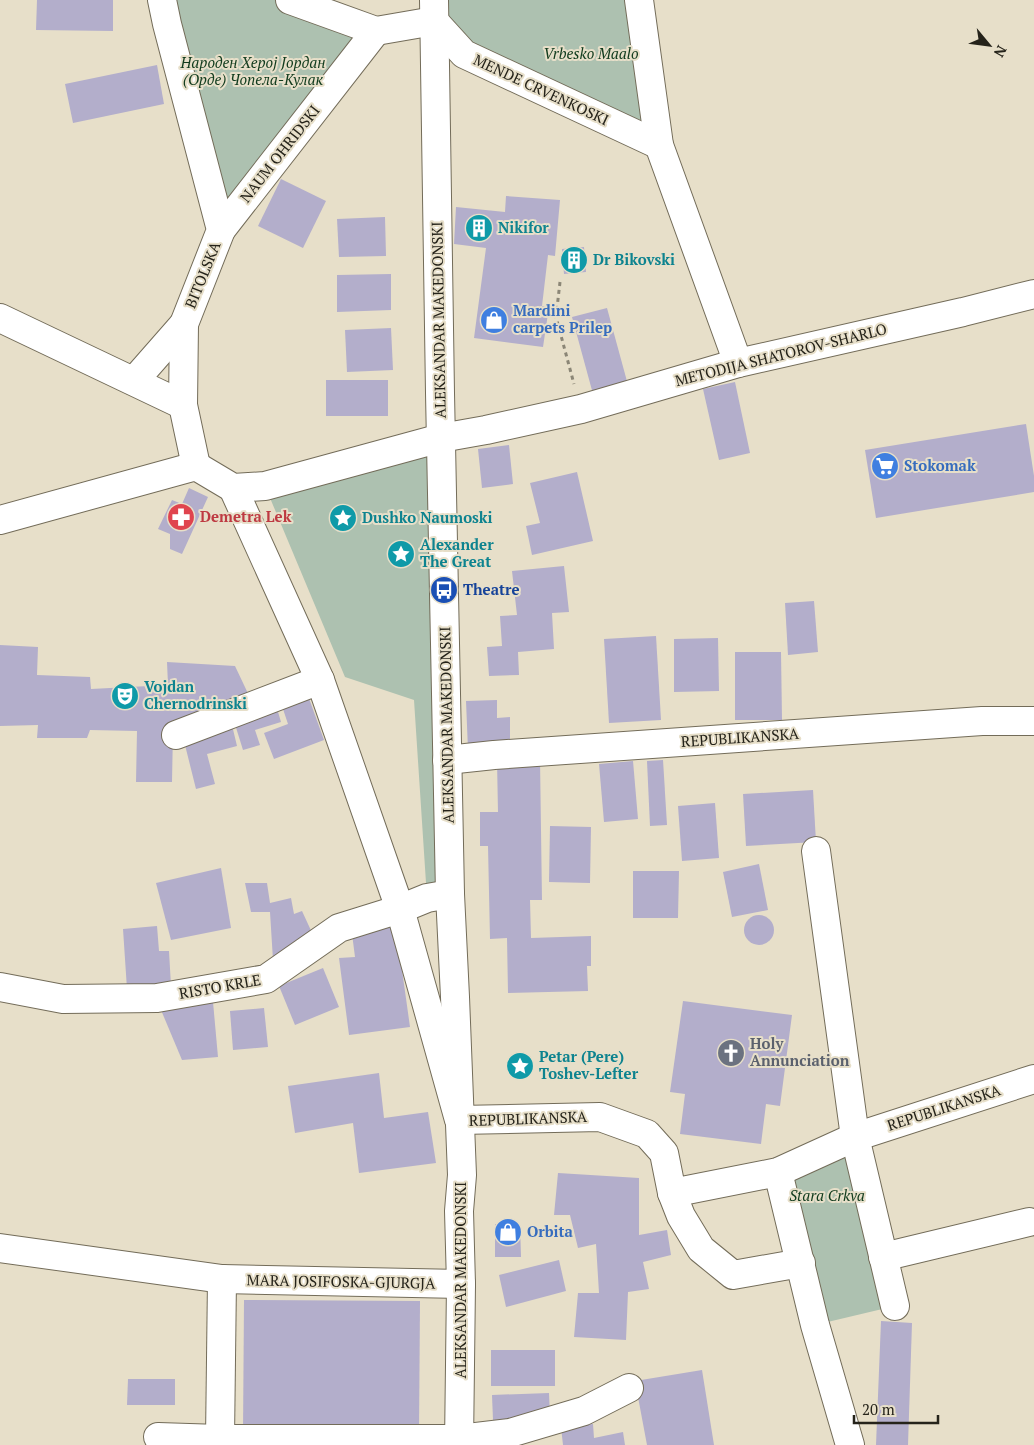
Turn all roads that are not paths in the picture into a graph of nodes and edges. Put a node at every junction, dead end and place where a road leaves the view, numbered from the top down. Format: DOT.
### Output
graph roads {
  1 [pos="162,0"];
  2 [pos="290,0"];
  3 [pos="639,0"];
  4 [pos="438,7"];
  5 [pos="376,30"];
  6 [pos="659,145"];
  7 [pos="221,230"];
  8 [pos="1034,294"];
  9 [pos="0,318"];
  10 [pos="184,324"];
  11 [pos="738,363"];
  12 [pos="134,381"];
  13 [pos="183,405"];
  14 [pos="441,438"];
  15 [pos="196,466"];
  16 [pos="233,488"];
  17 [pos="0,520"];
  18 [pos="320,680"];
  19 [pos="1034,721"];
  20 [pos="176,735"];
  21 [pos="447,760"];
  22 [pos="816,851"];
  23 [pos="450,894"];
  24 [pos="400,909"];
  25 [pos="0,987"];
  26 [pos="1034,1080"];
  27 [pos="459,1120"];
  28 [pos="855,1137"];
  29 [pos="778,1172"];
  30 [pos="672,1193"];
  31 [pos="1029,1222"];
  32 [pos="0,1248"];
  33 [pos="883,1257"];
  34 [pos="801,1263"];
  35 [pos="222,1279"];
  36 [pos="461,1284"];
  37 [pos="895,1306"];
  38 [pos="629,1388"];
  39 [pos="158,1437"];
  40 [pos="220,1439"];
  41 [pos="459,1442"];
  42 [pos="850,1445"];
  1 -- 7 [label="street, BITOLSKA"];
  2 -- 5 [label="street"];
  3 -- 6 [label="street"];
  4 -- 5 [label="street"];
  4 -- 6 [label="street, MENDE CRVENKOSKI"];
  4 -- 14 [label="street, ALEKSANDAR MAKEDONSKI"];
  5 -- 7 [label="street, NAUM OHRIDSKI"];
  6 -- 11 [label="street"];
  7 -- 10 [label="street, BITOLSKA"];
  8 -- 11 [label="street, METODIJA SHATOROV-SHARLO"];
  9 -- 12 [label="street"];
  10 -- 12 [label="street"];
  10 -- 13 [label="street, BITOLSKA"];
  11 -- 14 [label="street, METODIJA SHATOROV-SHARLO"];
  12 -- 13 [label="street"];
  13 -- 15 [label="street, BITOLSKA"];
  14 -- 16 [label="street, METODIJA SHATOROV-SHARLO"];
  14 -- 21 [label="street, ALEKSANDAR MAKEDONSKI"];
  15 -- 16 [label="street"];
  15 -- 17 [label="street"];
  16 -- 18 [label="street, ALEKSANDAR MAKEDONSKI"];
  18 -- 20 [label="street"];
  18 -- 24 [label="street, ALEKSANDAR MAKEDONSKI"];
  19 -- 21 [label="street, REPUBLIKANSKA"];
  21 -- 23 [label="street, ALEKSANDAR MAKEDONSKI"];
  22 -- 28 [label="street"];
  23 -- 24 [label="street, RISTO KRLE"];
  23 -- 27 [label="street, ALEKSANDAR MAKEDONSKI"];
  24 -- 25 [label="street, RISTO KRLE"];
  24 -- 27 [label="street, ALEKSANDAR MAKEDONSKI"];
  26 -- 28 [label="street, REPUBLIKANSKA"];
  27 -- 30 [label="street, REPUBLIKANSKA"];
  27 -- 36 [label="street, ALEKSANDAR MAKEDONSKI"];
  28 -- 29 [label="street, REPUBLIKANSKA"];
  28 -- 33 [label="street"];
  29 -- 30 [label="street, REPUBLIKANSKA"];
  29 -- 34 [label="street"];
  30 -- 34 [label="street, REPUBLIKANSKA"];
  31 -- 33 [label="street"];
  32 -- 35 [label="street, MARA JOSIFOSKA-GJURGJA"];
  33 -- 37 [label="street"];
  34 -- 42 [label="street"];
  35 -- 36 [label="street, MARA JOSIFOSKA-GJURGJA"];
  35 -- 40 [label="street"];
  36 -- 41 [label="street, ALEKSANDAR MAKEDONSKI"];
  38 -- 41 [label="street"];
  39 -- 40 [label="street"];
  40 -- 41 [label="street"];
}
